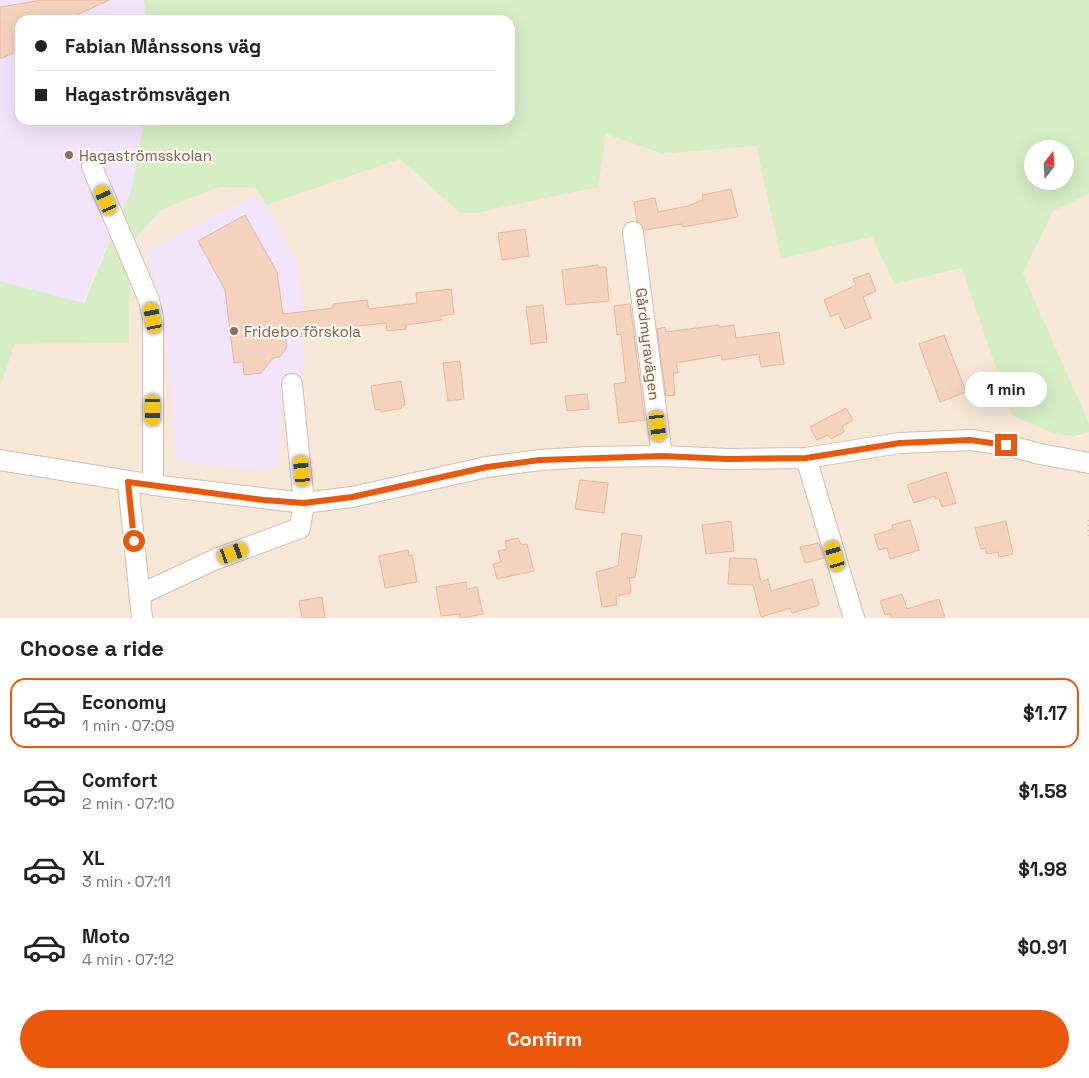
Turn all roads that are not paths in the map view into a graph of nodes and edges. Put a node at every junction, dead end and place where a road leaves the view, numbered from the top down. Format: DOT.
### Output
graph roads {
  1 [pos="92,167"];
  2 [pos="633,232"];
  3 [pos="292,384"];
  4 [pos="662,456"];
  5 [pos="806,458"];
  6 [pos="0,460"];
  7 [pos="1089,462"];
  8 [pos="128,482"];
  9 [pos="153,485"];
  10 [pos="304,503"];
  11 [pos="139,595"];
  12 [pos="142,618"];
  13 [pos="854,618"];
  1 -- 9 [label="street"];
  2 -- 4 [label="street, Gårdmyravägen"];
  3 -- 10 [label="street"];
  4 -- 5 [label="street"];
  4 -- 10 [label="street"];
  5 -- 7 [label="street"];
  5 -- 13 [label="street"];
  6 -- 8 [label="street"];
  8 -- 9 [label="street"];
  8 -- 11 [label="street"];
  9 -- 10 [label="street"];
  10 -- 11 [label="street"];
  11 -- 12 [label="street"];
}
